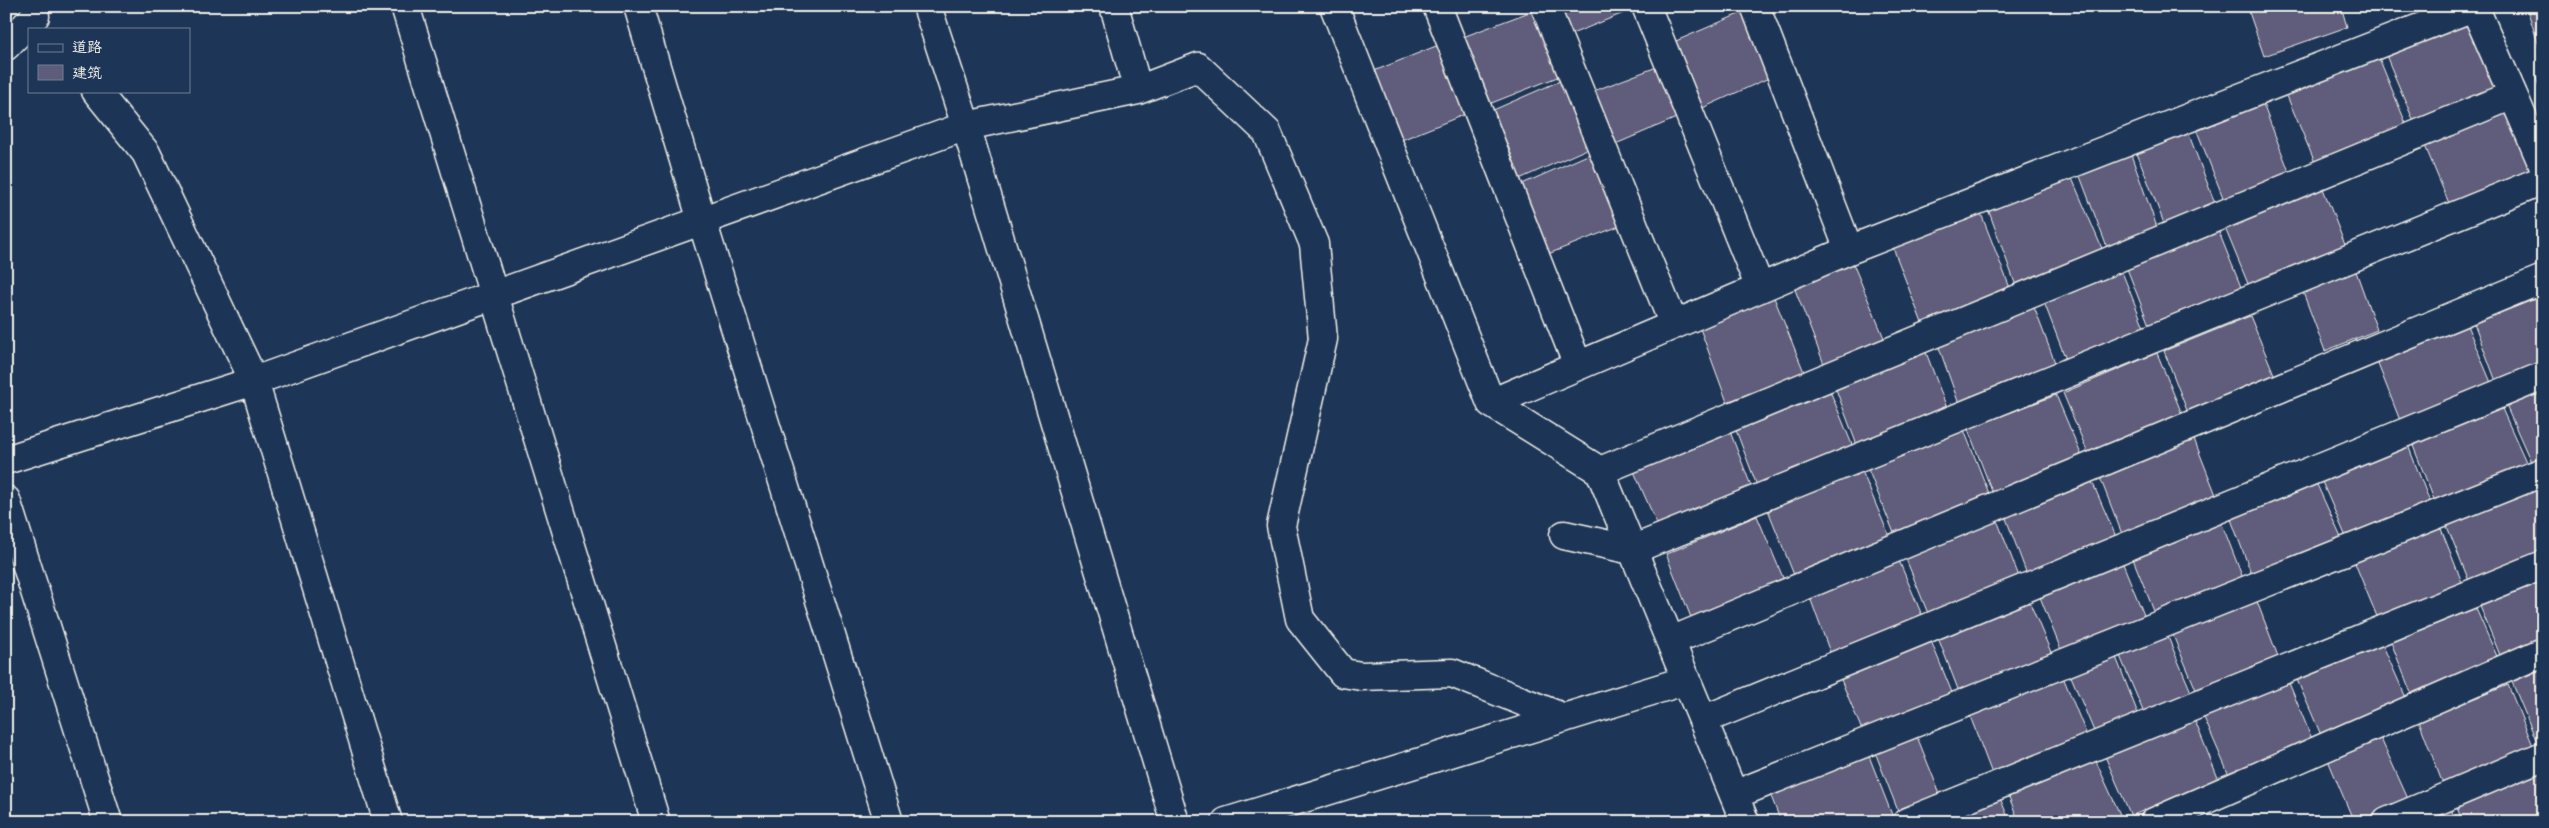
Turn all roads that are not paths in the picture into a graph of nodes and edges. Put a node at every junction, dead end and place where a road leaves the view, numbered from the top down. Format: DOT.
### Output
graph roads {
  1 [pos="405,6"];
  2 [pos="638,6"];
  3 [pos="927,6"];
  4 [pos="1114,6"];
  5 [pos="1334,6"];
  6 [pos="1438,6"];
  7 [pos="1545,6"];
  8 [pos="1646,6"];
  9 [pos="1754,6"];
  10 [pos="2475,6"];
  11 [pos="36,17"];
  12 [pos="6,46"];
  13 [pos="1138,90"];
  14 [pos="97,92"];
  15 [pos="2513,95"];
  16 [pos="966,126"];
  17 [pos="2536,131"];
  18 [pos="2543,165"];
  19 [pos="2543,180"];
  20 [pos="702,222"];
  21 [pos="1849,250"];
  22 [pos="2543,279"];
  23 [pos="1760,288"];
  24 [pos="494,296"];
  25 [pos="1674,324"];
  26 [pos="1578,366"];
  27 [pos="2543,376"];
  28 [pos="254,381"];
  29 [pos="1491,403"];
  30 [pos="6,460"];
  31 [pos="1600,471"];
  32 [pos="2543,472"];
  33 [pos="6,500"];
  34 [pos="1564,535"];
  35 [pos="1632,550"];
  36 [pos="2543,565"];
  37 [pos="1671,641"];
  38 [pos="2543,652"];
  39 [pos="1687,680"];
  40 [pos="1564,718"];
  41 [pos="1703,720"];
  42 [pos="2543,756"];
  43 [pos="1734,795"];
  44 [pos="108,822"];
  45 [pos="388,822"];
  46 [pos="656,822"];
  47 [pos="889,822"];
  48 [pos="1175,822"];
  49 [pos="1226,822"];
  50 [pos="1745,822"];
  51 [pos="1907,822"];
  52 [pos="2154,822"];
  53 [pos="2387,822"];
  1 -- 24 [label="street"];
  2 -- 20 [label="street"];
  3 -- 16 [label="street"];
  4 -- 13 [label="street"];
  5 -- 29 [label="street"];
  6 -- 26 [label="street"];
  7 -- 25 [label="street"];
  8 -- 23 [label="street"];
  9 -- 21 [label="street"];
  10 -- 15 [label="street"];
  10 -- 21 [label="street"];
  11 -- 12 [label="street"];
  13 -- 16 [label="street"];
  13 -- 40 [label="street"];
  14 -- 28 [label="street"];
  15 -- 17 [label="street"];
  15 -- 31 [label="street"];
  16 -- 20 [label="street"];
  16 -- 48 [label="street"];
  17 -- 18 [label="street"];
  19 -- 35 [label="street"];
  20 -- 24 [label="street"];
  20 -- 47 [label="street"];
  21 -- 23 [label="street"];
  22 -- 37 [label="street"];
  23 -- 25 [label="street"];
  24 -- 28 [label="street"];
  24 -- 46 [label="street"];
  25 -- 26 [label="street"];
  26 -- 29 [label="street"];
  27 -- 41 [label="street"];
  28 -- 30 [label="street"];
  28 -- 45 [label="street"];
  29 -- 31 [label="street"];
  31 -- 35 [label="street"];
  32 -- 43 [label="street"];
  33 -- 44 [label="street"];
  34 -- 35 [label="street"];
  35 -- 37 [label="street"];
  36 -- 51 [label="street"];
  37 -- 39 [label="street"];
  38 -- 52 [label="street"];
  39 -- 40 [label="street"];
  39 -- 41 [label="street"];
  40 -- 49 [label="street"];
  41 -- 43 [label="street"];
  42 -- 53 [label="street"];
  43 -- 50 [label="street"];
}
